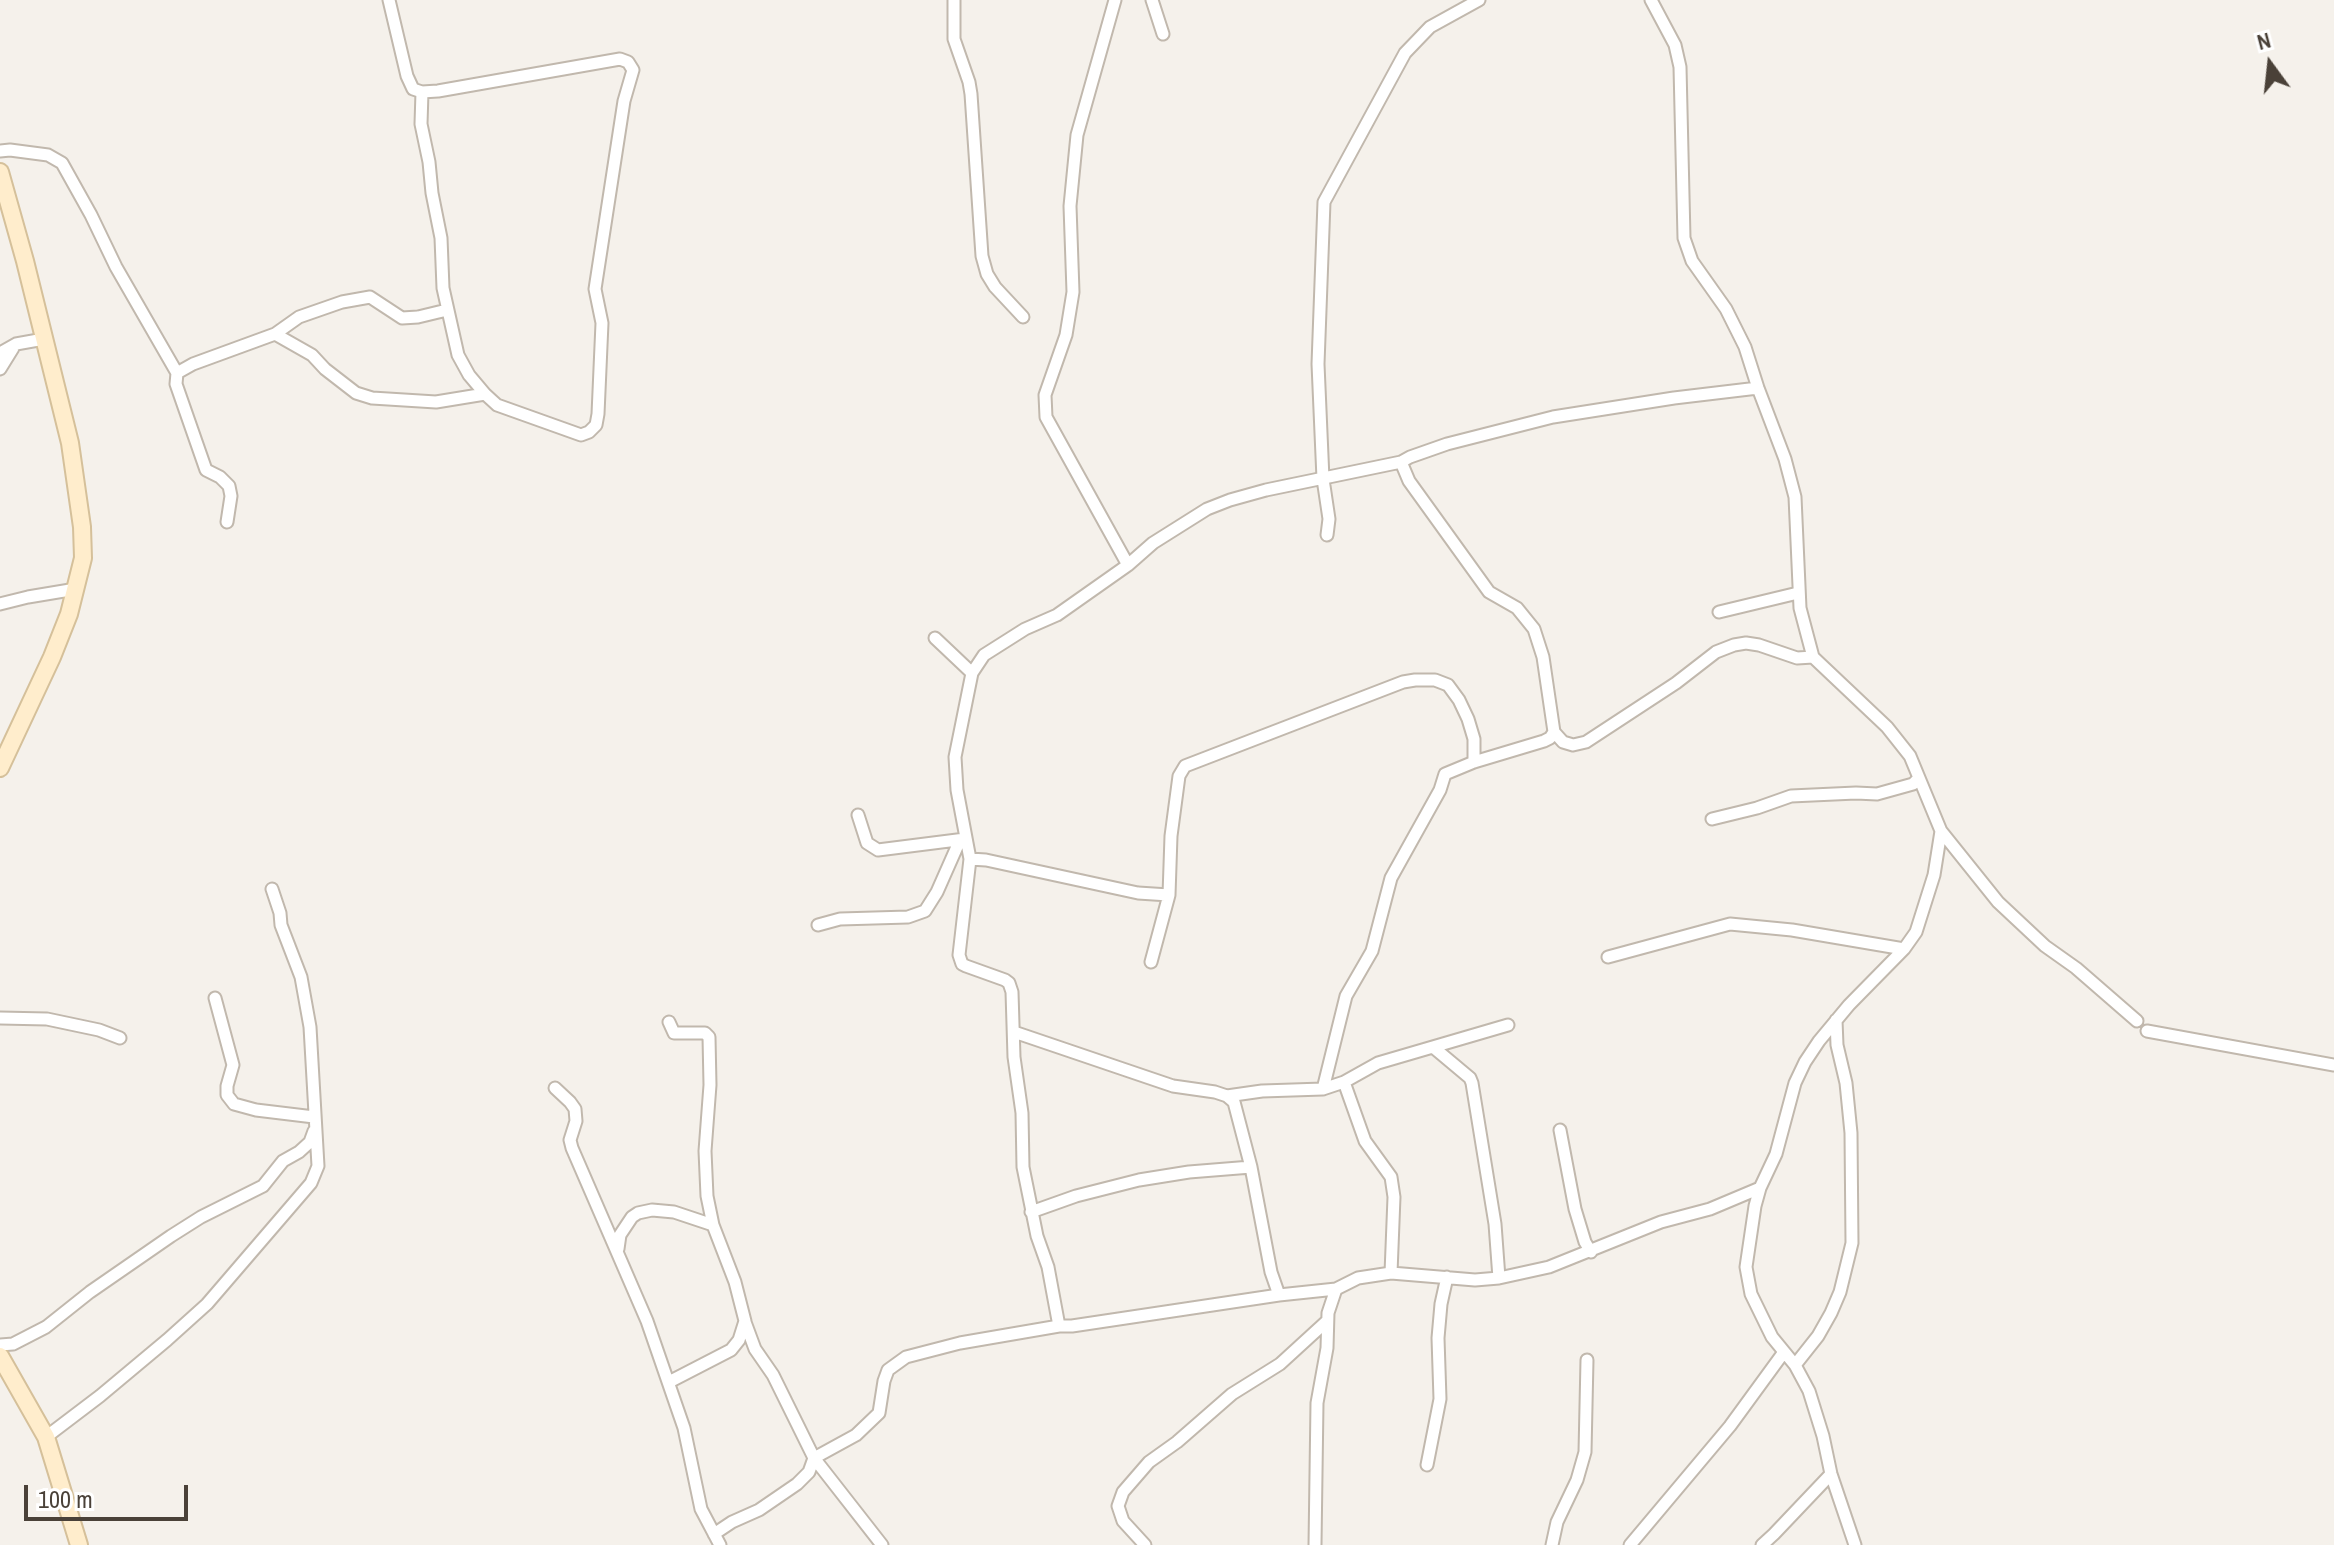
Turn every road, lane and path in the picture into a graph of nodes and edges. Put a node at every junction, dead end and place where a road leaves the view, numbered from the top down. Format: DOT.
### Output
graph roads {
  1 [pos="389,0"];
  2 [pos="954,0"];
  3 [pos="1115,0"];
  4 [pos="1152,0"];
  5 [pos="1479,0"];
  6 [pos="1651,0"];
  7 [pos="1163,34"];
  8 [pos="422,92"];
  9 [pos="0,151"];
  10 [pos="0,172"];
  11 [pos="447,310"];
  12 [pos="1023,317"];
  13 [pos="275,334"];
  14 [pos="44,339"];
  15 [pos="16,344"];
  16 [pos="0,353"];
  17 [pos="0,369"];
  18 [pos="177,373"];
  19 [pos="1758,388"];
  20 [pos="485,394"];
  21 [pos="1401,462"];
  22 [pos="1323,479"];
  23 [pos="227,522"];
  24 [pos="1327,535"];
  25 [pos="1128,565"];
  26 [pos="76,589"];
  27 [pos="1798,593"];
  28 [pos="0,604"];
  29 [pos="1719,612"];
  30 [pos="935,638"];
  31 [pos="1813,657"];
  32 [pos="972,673"];
  33 [pos="1554,732"];
  34 [pos="1474,762"];
  35 [pos="0,768"];
  36 [pos="1919,778"];
  37 [pos="858,815"];
  38 [pos="1712,819"];
  39 [pos="1941,831"];
  40 [pos="963,839"];
  41 [pos="970,859"];
  42 [pos="272,889"];
  43 [pos="1169,895"];
  44 [pos="818,925"];
  45 [pos="1904,949"];
  46 [pos="1608,957"];
  47 [pos="1151,962"];
  48 [pos="215,998"];
  49 [pos="0,1018"];
  50 [pos="1836,1020"];
  51 [pos="2137,1021"];
  52 [pos="669,1022"];
  53 [pos="1508,1025"];
  54 [pos="2147,1031"];
  55 [pos="1014,1032"];
  56 [pos="120,1038"];
  57 [pos="1433,1047"];
  58 [pos="2334,1065"];
  59 [pos="1344,1082"];
  60 [pos="555,1088"];
  61 [pos="1323,1089"];
  62 [pos="1227,1096"];
  63 [pos="314,1117"];
  64 [pos="1560,1130"];
  65 [pos="315,1131"];
  66 [pos="1251,1167"];
  67 [pos="1760,1188"];
  68 [pos="1031,1212"];
  69 [pos="713,1225"];
  70 [pos="617,1249"];
  71 [pos="1591,1252"];
  72 [pos="1391,1273"];
  73 [pos="1447,1277"];
  74 [pos="1499,1278"];
  75 [pos="1336,1289"];
  76 [pos="1279,1295"];
  77 [pos="745,1321"];
  78 [pos="1327,1321"];
  79 [pos="1059,1326"];
  80 [pos="0,1345"];
  81 [pos="1784,1352"];
  82 [pos="0,1356"];
  83 [pos="1587,1360"];
  84 [pos="1795,1365"];
  85 [pos="669,1382"];
  86 [pos="46,1437"];
  87 [pos="814,1458"];
  88 [pos="1427,1465"];
  89 [pos="1831,1474"];
  90 [pos="717,1540"];
  91 [pos="79,1545"];
  92 [pos="882,1545"];
  93 [pos="1145,1545"];
  94 [pos="1315,1545"];
  95 [pos="1552,1545"];
  96 [pos="1630,1545"];
  97 [pos="1762,1545"];
  98 [pos="1855,1545"];
  1 -- 8 [label="street"];
  2 -- 12 [label="street"];
  3 -- 25 [label="street"];
  4 -- 7 [label="street"];
  5 -- 22 [label="street"];
  6 -- 19 [label="street"];
  8 -- 11 [label="street"];
  8 -- 20 [label="street"];
  9 -- 18 [label="street"];
  10 -- 14 [label="street"];
  11 -- 13 [label="street"];
  11 -- 20 [label="street"];
  13 -- 18 [label="street"];
  13 -- 20 [label="street"];
  14 -- 15 [label="street"];
  14 -- 26 [label="street"];
  15 -- 16 [label="street"];
  15 -- 17 [label="street"];
  18 -- 23 [label="street"];
  19 -- 21 [label="street"];
  19 -- 27 [label="street"];
  21 -- 22 [label="street"];
  21 -- 33 [label="street"];
  22 -- 24 [label="street"];
  22 -- 25 [label="street"];
  25 -- 32 [label="street"];
  26 -- 28 [label="street"];
  26 -- 35 [label="street"];
  27 -- 29 [label="street"];
  27 -- 31 [label="street"];
  30 -- 32 [label="street"];
  31 -- 33 [label="street"];
  31 -- 36 [label="street"];
  32 -- 40 [label="street"];
  33 -- 34 [label="street"];
  34 -- 43 [label="street"];
  34 -- 61 [label="street"];
  36 -- 38 [label="street"];
  36 -- 39 [label="street"];
  37 -- 40 [label="street"];
  39 -- 45 [label="street"];
  39 -- 51 [label="street"];
  40 -- 41 [label="street"];
  40 -- 44 [label="street"];
  41 -- 43 [label="street"];
  41 -- 55 [label="street"];
  42 -- 63 [label="street"];
  43 -- 47 [label="street"];
  45 -- 46 [label="street"];
  45 -- 50 [label="street"];
  48 -- 63 [label="street"];
  49 -- 56 [label="street"];
  50 -- 67 [label="street"];
  50 -- 84 [label="street"];
  52 -- 69 [label="street"];
  53 -- 57 [label="street"];
  54 -- 58 [label="street"];
  55 -- 62 [label="street"];
  55 -- 68 [label="street"];
  57 -- 59 [label="street"];
  57 -- 74 [label="street"];
  59 -- 61 [label="street"];
  59 -- 72 [label="street"];
  60 -- 70 [label="street"];
  61 -- 62 [label="street"];
  62 -- 66 [label="street"];
  63 -- 65 [label="street"];
  64 -- 71 [label="street"];
  65 -- 80 [label="street"];
  65 -- 86 [label="street"];
  66 -- 68 [label="street"];
  66 -- 76 [label="street"];
  67 -- 71 [label="street"];
  67 -- 81 [label="street"];
  68 -- 79 [label="street"];
  69 -- 70 [label="street"];
  69 -- 77 [label="street"];
  70 -- 85 [label="street"];
  71 -- 74 [label="street"];
  72 -- 73 [label="street"];
  72 -- 75 [label="street"];
  73 -- 74 [label="street"];
  73 -- 88 [label="street"];
  75 -- 76 [label="street"];
  75 -- 78 [label="street"];
  76 -- 79 [label="street"];
  77 -- 85 [label="street"];
  77 -- 87 [label="street"];
  78 -- 93 [label="street"];
  78 -- 94 [label="street"];
  79 -- 87 [label="street"];
  81 -- 84 [label="street"];
  81 -- 96 [label="street"];
  82 -- 86 [label="street"];
  83 -- 95 [label="street"];
  84 -- 89 [label="street"];
  85 -- 90 [label="street"];
  86 -- 91 [label="street"];
  87 -- 90 [label="street"];
  87 -- 92 [label="street"];
  89 -- 97 [label="street"];
  89 -- 98 [label="street"];
}
